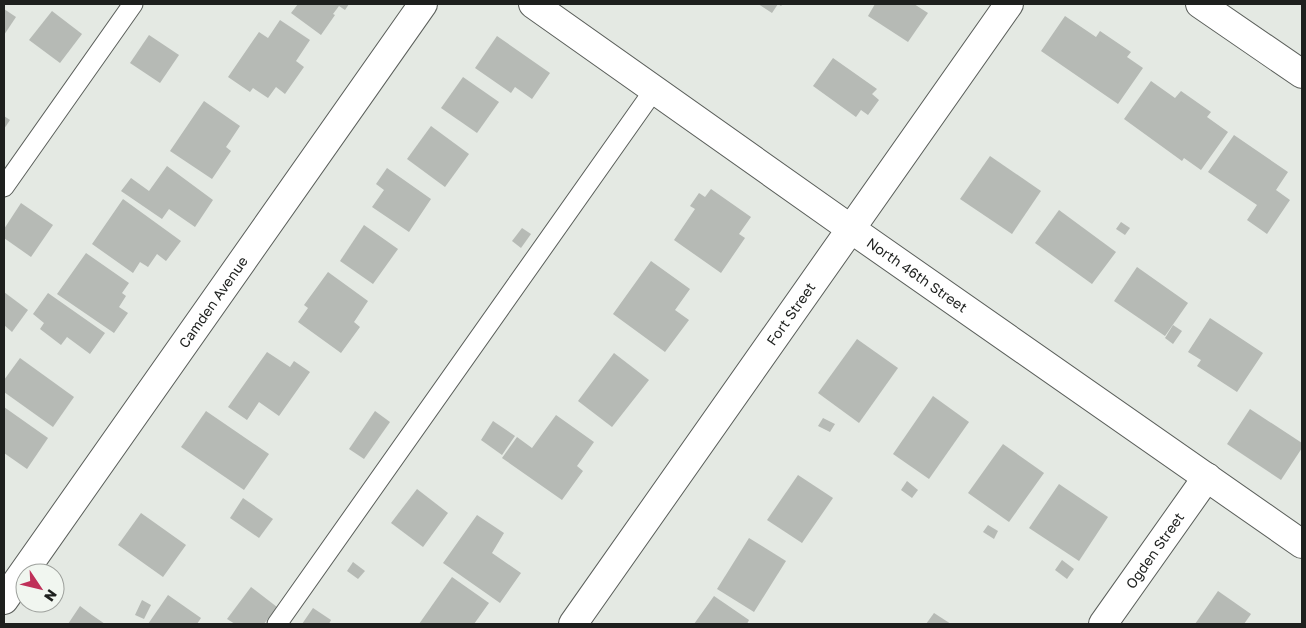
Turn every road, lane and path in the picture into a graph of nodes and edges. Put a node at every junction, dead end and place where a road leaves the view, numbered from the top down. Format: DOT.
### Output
graph roads {
  1 [pos="133,4"];
  2 [pos="423,4"];
  3 [pos="533,4"];
  4 [pos="1010,4"];
  5 [pos="1200,4"];
  6 [pos="1302,74"];
  7 [pos="654,90"];
  8 [pos="4,187"];
  9 [pos="851,229"];
  10 [pos="1207,476"];
  11 [pos="1302,544"];
  12 [pos="4,600"];
  13 [pos="277,624"];
  14 [pos="573,624"];
  15 [pos="1103,624"];
  1 -- 8 [label="lane"];
  2 -- 12 [label="street, Camden Avenue"];
  3 -- 7 [label="street, North 46th Street"];
  4 -- 9 [label="street, Fort Street"];
  5 -- 6 [label="street"];
  7 -- 9 [label="street, North 46th Street"];
  7 -- 13 [label="lane"];
  9 -- 10 [label="street, North 46th Street"];
  9 -- 14 [label="street, Fort Street"];
  10 -- 11 [label="street, North 46th Street"];
  10 -- 15 [label="street, Ogden Street"];
}
